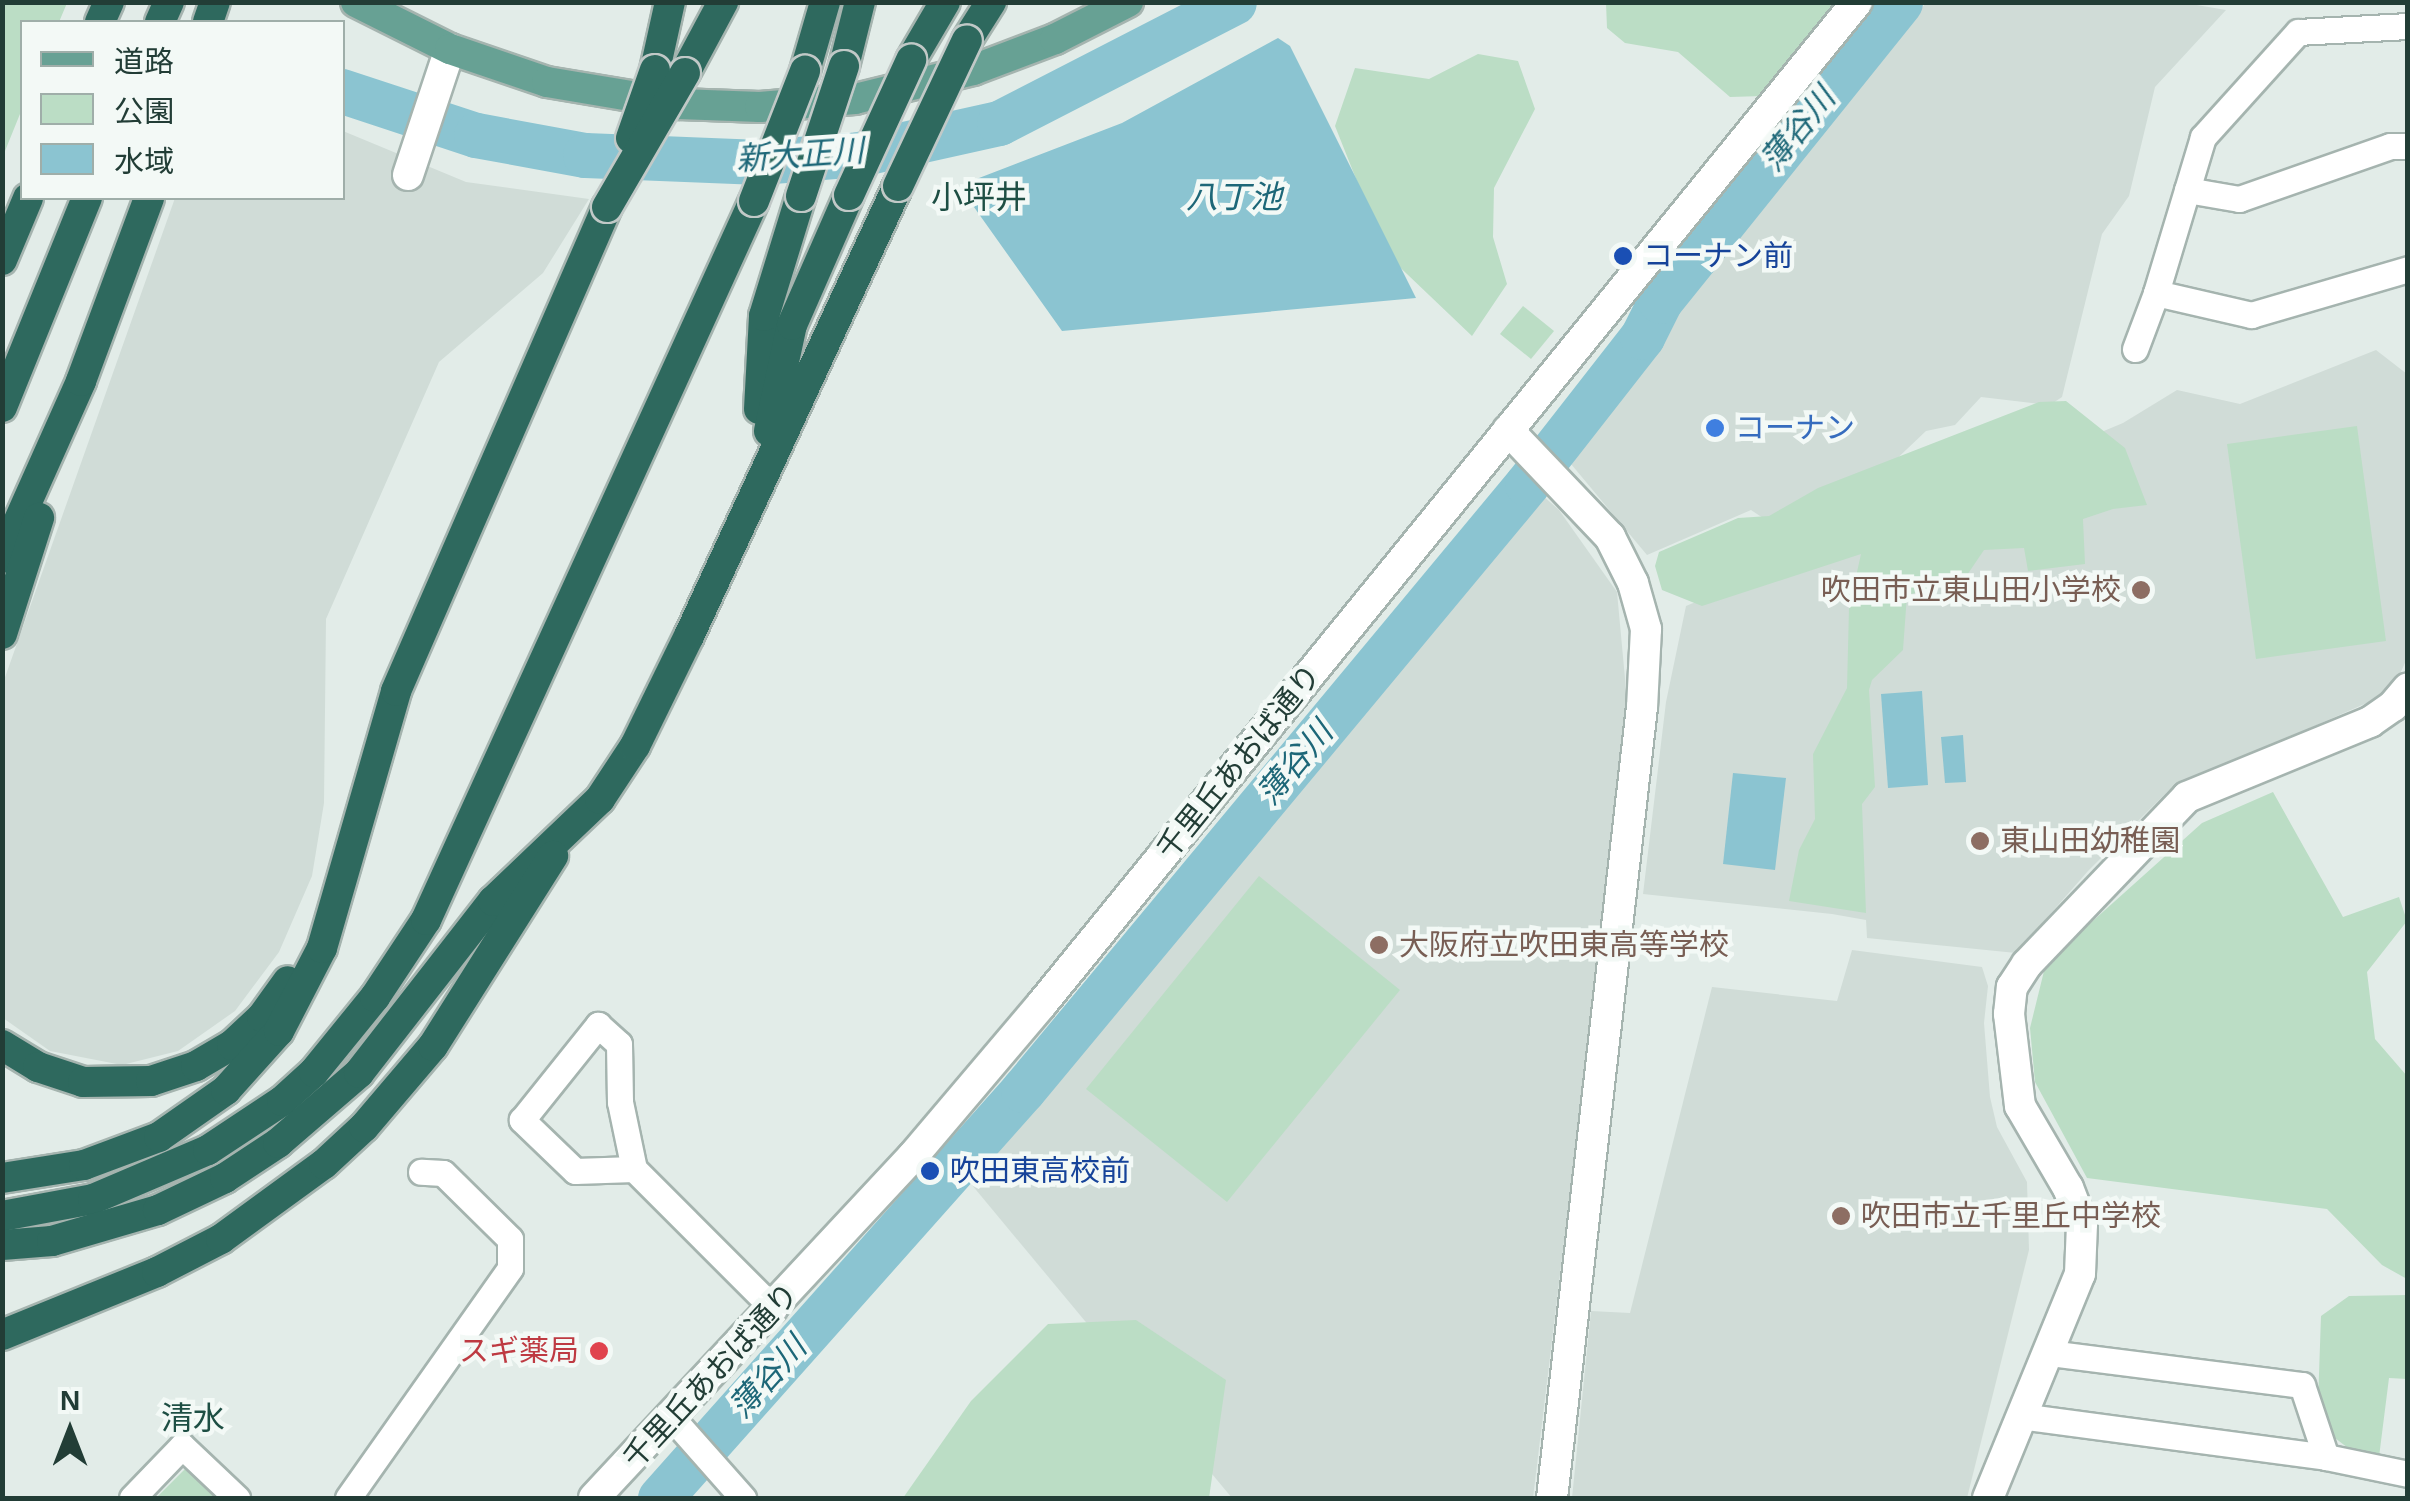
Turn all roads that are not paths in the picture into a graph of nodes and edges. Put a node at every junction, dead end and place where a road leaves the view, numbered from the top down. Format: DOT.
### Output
graph roads {
  1 [pos="356,2"];
  2 [pos="670,2"];
  3 [pos="722,2"];
  4 [pos="825,2"];
  5 [pos="860,2"];
  6 [pos="944,2"];
  7 [pos="991,2"];
  8 [pos="1128,2"];
  9 [pos="1857,2"];
  10 [pos="2408,26"];
  11 [pos="450,49"];
  12 [pos="670,72"];
  13 [pos="2408,146"];
  14 [pos="413,161"];
  15 [pos="2188,190"];
  16 [pos="27,200"];
  17 [pos="87,200"];
  18 [pos="149,200"];
  19 [pos="2,260"];
  20 [pos="2408,269"];
  21 [pos="2156,293"];
  22 [pos="2135,349"];
  23 [pos="81,381"];
  24 [pos="2,407"];
  25 [pos="1519,440"];
  26 [pos="752,497"];
  27 [pos="2,558"];
  28 [pos="2,634"];
  29 [pos="2408,688"];
  30 [pos="358,820"];
  31 [pos="570,828"];
  32 [pos="2,1045"];
  33 [pos="634,1168"];
  34 [pos="421,1172"];
  35 [pos="2,1178"];
  36 [pos="2,1216"];
  37 [pos="2,1245"];
  38 [pos="774,1308"];
  39 [pos="2,1335"];
  40 [pos="2048,1353"];
  41 [pos="2020,1416"];
  42 [pos="673,1418"];
  43 [pos="2326,1457"];
  44 [pos="2408,1474"];
  45 [pos="132,1498"];
  46 [pos="237,1498"];
  47 [pos="348,1498"];
  48 [pos="594,1498"];
  49 [pos="743,1498"];
  50 [pos="1552,1498"];
  51 [pos="1988,1498"];
  1 -- 11 [label="main road"];
  2 -- 12 [label="highway"];
  3 -- 12 [label="highway"];
  4 -- 36 [label="highway, bridge"];
  5 -- 26 [label="highway, bridge"];
  6 -- 26 [label="highway, bridge"];
  7 -- 26 [label="highway, bridge"];
  8 -- 11 [label="main road"];
  9 -- 25 [label="street, 千里丘あおば通り"];
  10 -- 15 [label="street"];
  11 -- 14 [label="street"];
  12 -- 30 [label="highway, bridge"];
  13 -- 15 [label="street"];
  15 -- 21 [label="street"];
  16 -- 19 [label="highway"];
  17 -- 24 [label="highway"];
  18 -- 23 [label="highway"];
  20 -- 21 [label="street"];
  21 -- 22 [label="street"];
  23 -- 27 [label="highway"];
  23 -- 28 [label="highway"];
  25 -- 38 [label="street, 千里丘あおば通り"];
  25 -- 50 [label="street"];
  26 -- 31 [label="highway"];
  29 -- 40 [label="street"];
  30 -- 32 [label="highway"];
  30 -- 35 [label="highway"];
  31 -- 37 [label="highway"];
  31 -- 39 [label="highway"];
  33 -- 33 [label="street"];
  33 -- 38 [label="street"];
  34 -- 47 [label="street"];
  38 -- 42 [label="street, 千里丘あおば通り"];
  40 -- 41 [label="street"];
  40 -- 43 [label="street"];
  41 -- 43 [label="street"];
  41 -- 51 [label="street"];
  42 -- 48 [label="street, 千里丘あおば通り"];
  42 -- 49 [label="street"];
  43 -- 44 [label="street"];
  45 -- 46 [label="street"];
}
